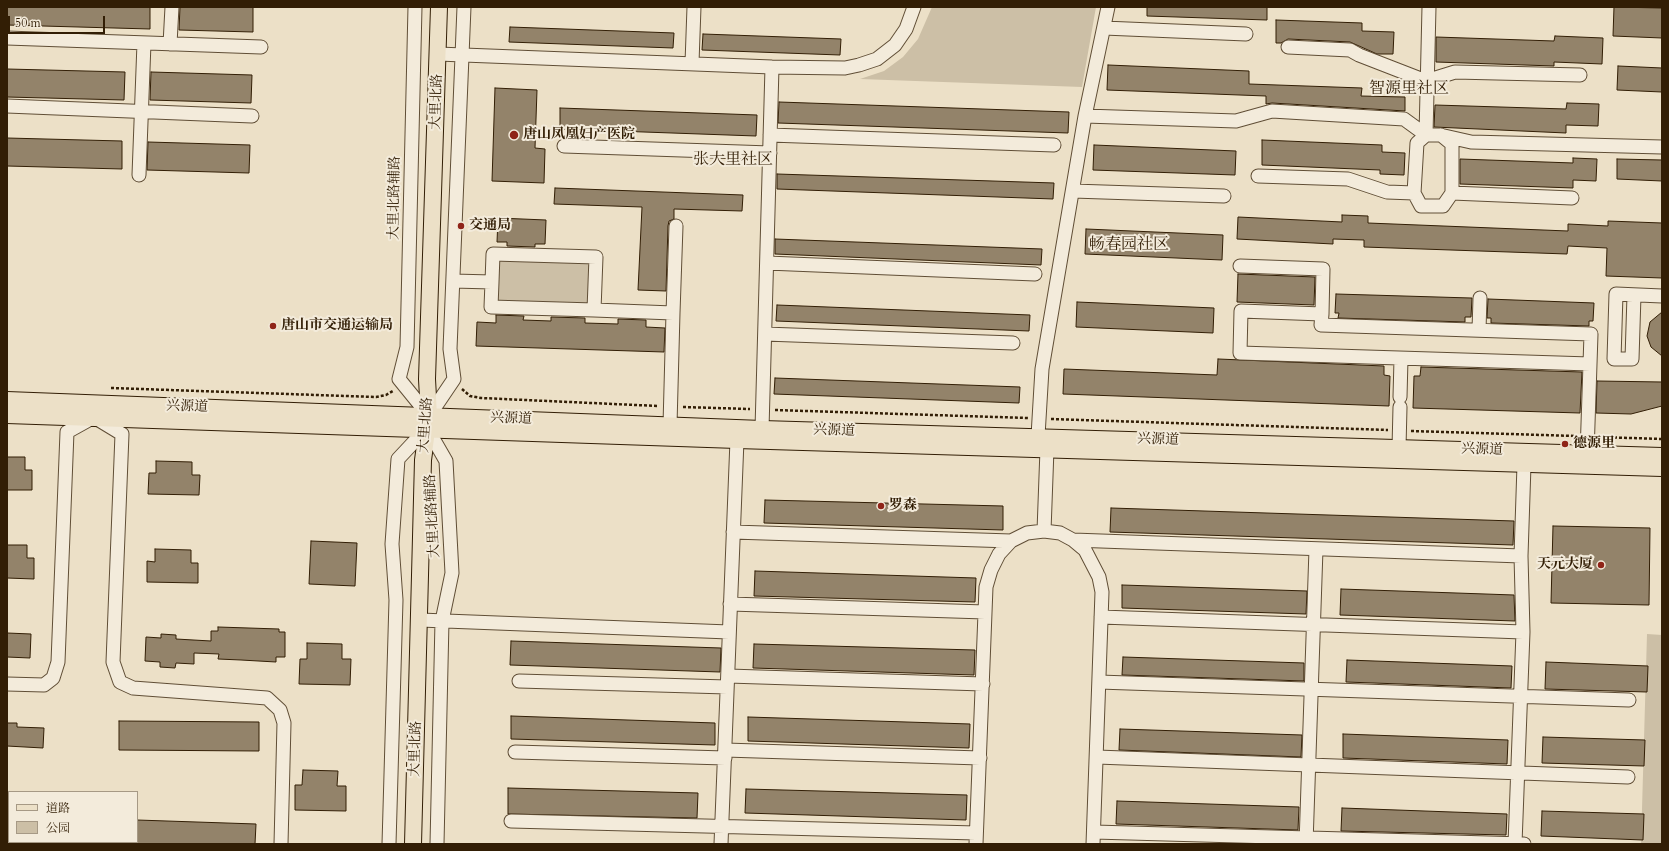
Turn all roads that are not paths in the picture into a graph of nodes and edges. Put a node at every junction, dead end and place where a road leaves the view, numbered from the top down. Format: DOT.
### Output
graph roads {
  1 [pos="172,7"];
  2 [pos="415,7"];
  3 [pos="440,7"];
  4 [pos="464,7"];
  5 [pos="694,7"];
  6 [pos="1108,7"];
  7 [pos="911,8"];
  8 [pos="1427,8"];
  9 [pos="1104,28"];
  10 [pos="1246,34"];
  11 [pos="7,38"];
  12 [pos="144,43"];
  13 [pos="170,44"];
  14 [pos="261,47"];
  15 [pos="1288,47"];
  16 [pos="438,54"];
  17 [pos="463,54"];
  18 [pos="692,63"];
  19 [pos="772,67"];
  20 [pos="1580,75"];
  21 [pos="1426,81"];
  22 [pos="7,106"];
  23 [pos="141,112"];
  24 [pos="252,116"];
  25 [pos="1085,116"];
  26 [pos="770,135"];
  27 [pos="1426,135"];
  28 [pos="1440,135"];
  29 [pos="1054,145"];
  30 [pos="564,146"];
  31 [pos="1662,147"];
  32 [pos="770,153"];
  33 [pos="139,175"];
  34 [pos="1258,176"];
  35 [pos="1072,191"];
  36 [pos="1414,192"];
  37 [pos="1452,193"];
  38 [pos="1224,196"];
  39 [pos="1572,198"];
  40 [pos="676,226"];
  41 [pos="766,263"];
  42 [pos="1240,266"];
  43 [pos="1035,274"];
  44 [pos="453,281"];
  45 [pos="492,282"];
  46 [pos="1634,295"];
  47 [pos="1662,296"];
  48 [pos="1480,298"];
  49 [pos="594,310"];
  50 [pos="673,313"];
  51 [pos="1322,314"];
  52 [pos="1479,330"];
  53 [pos="765,334"];
  54 [pos="1013,343"];
  55 [pos="1401,359"];
  56 [pos="1590,364"];
  57 [pos="7,400"];
  58 [pos="7,414"];
  59 [pos="94,417"];
  60 [pos="428,422"];
  61 [pos="670,425"];
  62 [pos="762,429"];
  63 [pos="737,440"];
  64 [pos="1042,443"];
  65 [pos="1399,448"];
  66 [pos="1587,454"];
  67 [pos="1662,456"];
  68 [pos="1524,464"];
  69 [pos="1662,468"];
  70 [pos="1044,531"];
  71 [pos="733,532"];
  72 [pos="1073,540"];
  73 [pos="1011,541"];
  74 [pos="1316,549"];
  75 [pos="1521,556"];
  76 [pos="730,604"];
  77 [pos="986,612"];
  78 [pos="1101,617"];
  79 [pos="420,620"];
  80 [pos="442,621"];
  81 [pos="1313,624"];
  82 [pos="729,632"];
  83 [pos="1523,632"];
  84 [pos="518,681"];
  85 [pos="727,682"];
  86 [pos="1099,682"];
  87 [pos="7,684"];
  88 [pos="983,684"];
  89 [pos="1311,690"];
  90 [pos="1520,697"];
  91 [pos="1629,700"];
  92 [pos="515,752"];
  93 [pos="725,754"];
  94 [pos="1096,757"];
  95 [pos="980,758"];
  96 [pos="1308,765"];
  97 [pos="1518,773"];
  98 [pos="1628,777"];
  99 [pos="511,821"];
  100 [pos="722,827"];
  101 [pos="976,838"];
  102 [pos="1094,838"];
  103 [pos="1306,841"];
  104 [pos="281,844"];
  105 [pos="389,844"];
  106 [pos="413,844"];
  107 [pos="437,844"];
  108 [pos="721,844"];
  109 [pos="1515,844"];
  110 [pos="1524,844"];
  1 -- 13 [label="street"];
  2 -- 60 [label="street, 大里北路辅路"];
  3 -- 16 [label="main road, 大里北路"];
  4 -- 17 [label="street"];
  5 -- 18 [label="street"];
  6 -- 9 [label="street"];
  7 -- 19 [label="street"];
  8 -- 21 [label="street"];
  9 -- 10 [label="street"];
  9 -- 25 [label="street"];
  11 -- 12 [label="street"];
  12 -- 13 [label="street"];
  12 -- 23 [label="street"];
  13 -- 14 [label="street"];
  15 -- 21 [label="street"];
  16 -- 17 [label="street"];
  16 -- 60 [label="main road, 大里北路"];
  17 -- 18 [label="street"];
  17 -- 44 [label="street"];
  18 -- 19 [label="street"];
  19 -- 26 [label="street"];
  20 -- 21 [label="street"];
  21 -- 27 [label="street"];
  22 -- 23 [label="street"];
  23 -- 24 [label="street"];
  23 -- 33 [label="street"];
  25 -- 27 [label="street"];
  25 -- 35 [label="street"];
  26 -- 29 [label="street"];
  26 -- 32 [label="street"];
  27 -- 28 [label="street"];
  27 -- 36 [label="street"];
  28 -- 31 [label="street"];
  28 -- 37 [label="street"];
  30 -- 32 [label="street"];
  32 -- 41 [label="street"];
  34 -- 36 [label="street"];
  35 -- 38 [label="street"];
  35 -- 64 [label="street"];
  36 -- 37 [label="street"];
  37 -- 39 [label="street"];
  40 -- 50 [label="street"];
  41 -- 43 [label="street"];
  41 -- 53 [label="street"];
  42 -- 51 [label="street"];
  44 -- 45 [label="street"];
  44 -- 60 [label="street"];
  45 -- 49 [label="street"];
  45 -- 49 [label="street"];
  46 -- 46 [label="street"];
  46 -- 47 [label="street"];
  48 -- 52 [label="street"];
  49 -- 50 [label="street"];
  50 -- 61 [label="street"];
  51 -- 52 [label="street"];
  51 -- 55 [label="street"];
  52 -- 56 [label="street"];
  53 -- 54 [label="street"];
  53 -- 62 [label="street"];
  55 -- 56 [label="street"];
  55 -- 65 [label="street"];
  56 -- 66 [label="street"];
  57 -- 60 [label="main road, 兴源道"];
  58 -- 59 [label="main road, 兴源道"];
  59 -- 60 [label="main road, 兴源道"];
  59 -- 87 [label="street"];
  59 -- 104 [label="street"];
  60 -- 61 [label="main road, 兴源道"];
  60 -- 63 [label="main road, 兴源道"];
  60 -- 79 [label="main road, 大里北路"];
  60 -- 80 [label="street, 大里北路辅路"];
  60 -- 105 [label="street"];
  61 -- 62 [label="main road, 兴源道"];
  62 -- 64 [label="main road, 兴源道"];
  63 -- 64 [label="main road, 兴源道"];
  63 -- 71 [label="street"];
  64 -- 65 [label="main road, 兴源道"];
  64 -- 68 [label="main road, 兴源道"];
  64 -- 70 [label="street"];
  65 -- 66 [label="main road, 兴源道"];
  66 -- 67 [label="main road, 兴源道"];
  68 -- 69 [label="main road, 兴源道"];
  68 -- 75 [label="street"];
  70 -- 72 [label="street"];
  70 -- 73 [label="street"];
  71 -- 73 [label="street"];
  71 -- 76 [label="street"];
  72 -- 74 [label="street"];
  72 -- 78 [label="street"];
  73 -- 77 [label="street"];
  74 -- 75 [label="street"];
  74 -- 81 [label="street"];
  75 -- 83 [label="street"];
  76 -- 77 [label="street"];
  76 -- 82 [label="street"];
  77 -- 88 [label="street"];
  78 -- 81 [label="street"];
  78 -- 86 [label="street"];
  79 -- 80 [label="street"];
  79 -- 106 [label="main road, 大里北路"];
  80 -- 82 [label="street"];
  80 -- 107 [label="street, 大里北路辅路"];
  81 -- 83 [label="street"];
  81 -- 89 [label="street"];
  82 -- 85 [label="street"];
  83 -- 90 [label="street"];
  84 -- 85 [label="street"];
  85 -- 88 [label="street"];
  85 -- 93 [label="street"];
  86 -- 89 [label="street"];
  86 -- 94 [label="street"];
  88 -- 95 [label="street"];
  89 -- 90 [label="street"];
  89 -- 96 [label="street"];
  90 -- 91 [label="street"];
  90 -- 97 [label="street"];
  92 -- 93 [label="street"];
  93 -- 95 [label="street"];
  93 -- 100 [label="street"];
  94 -- 96 [label="street"];
  94 -- 102 [label="street"];
  95 -- 101 [label="street"];
  96 -- 97 [label="street"];
  96 -- 103 [label="street"];
  97 -- 98 [label="street"];
  97 -- 109 [label="street"];
  99 -- 100 [label="street"];
  100 -- 101 [label="street"];
  100 -- 108 [label="street"];
  102 -- 103 [label="street"];
  103 -- 109 [label="street"];
  109 -- 110 [label="street"];
}
